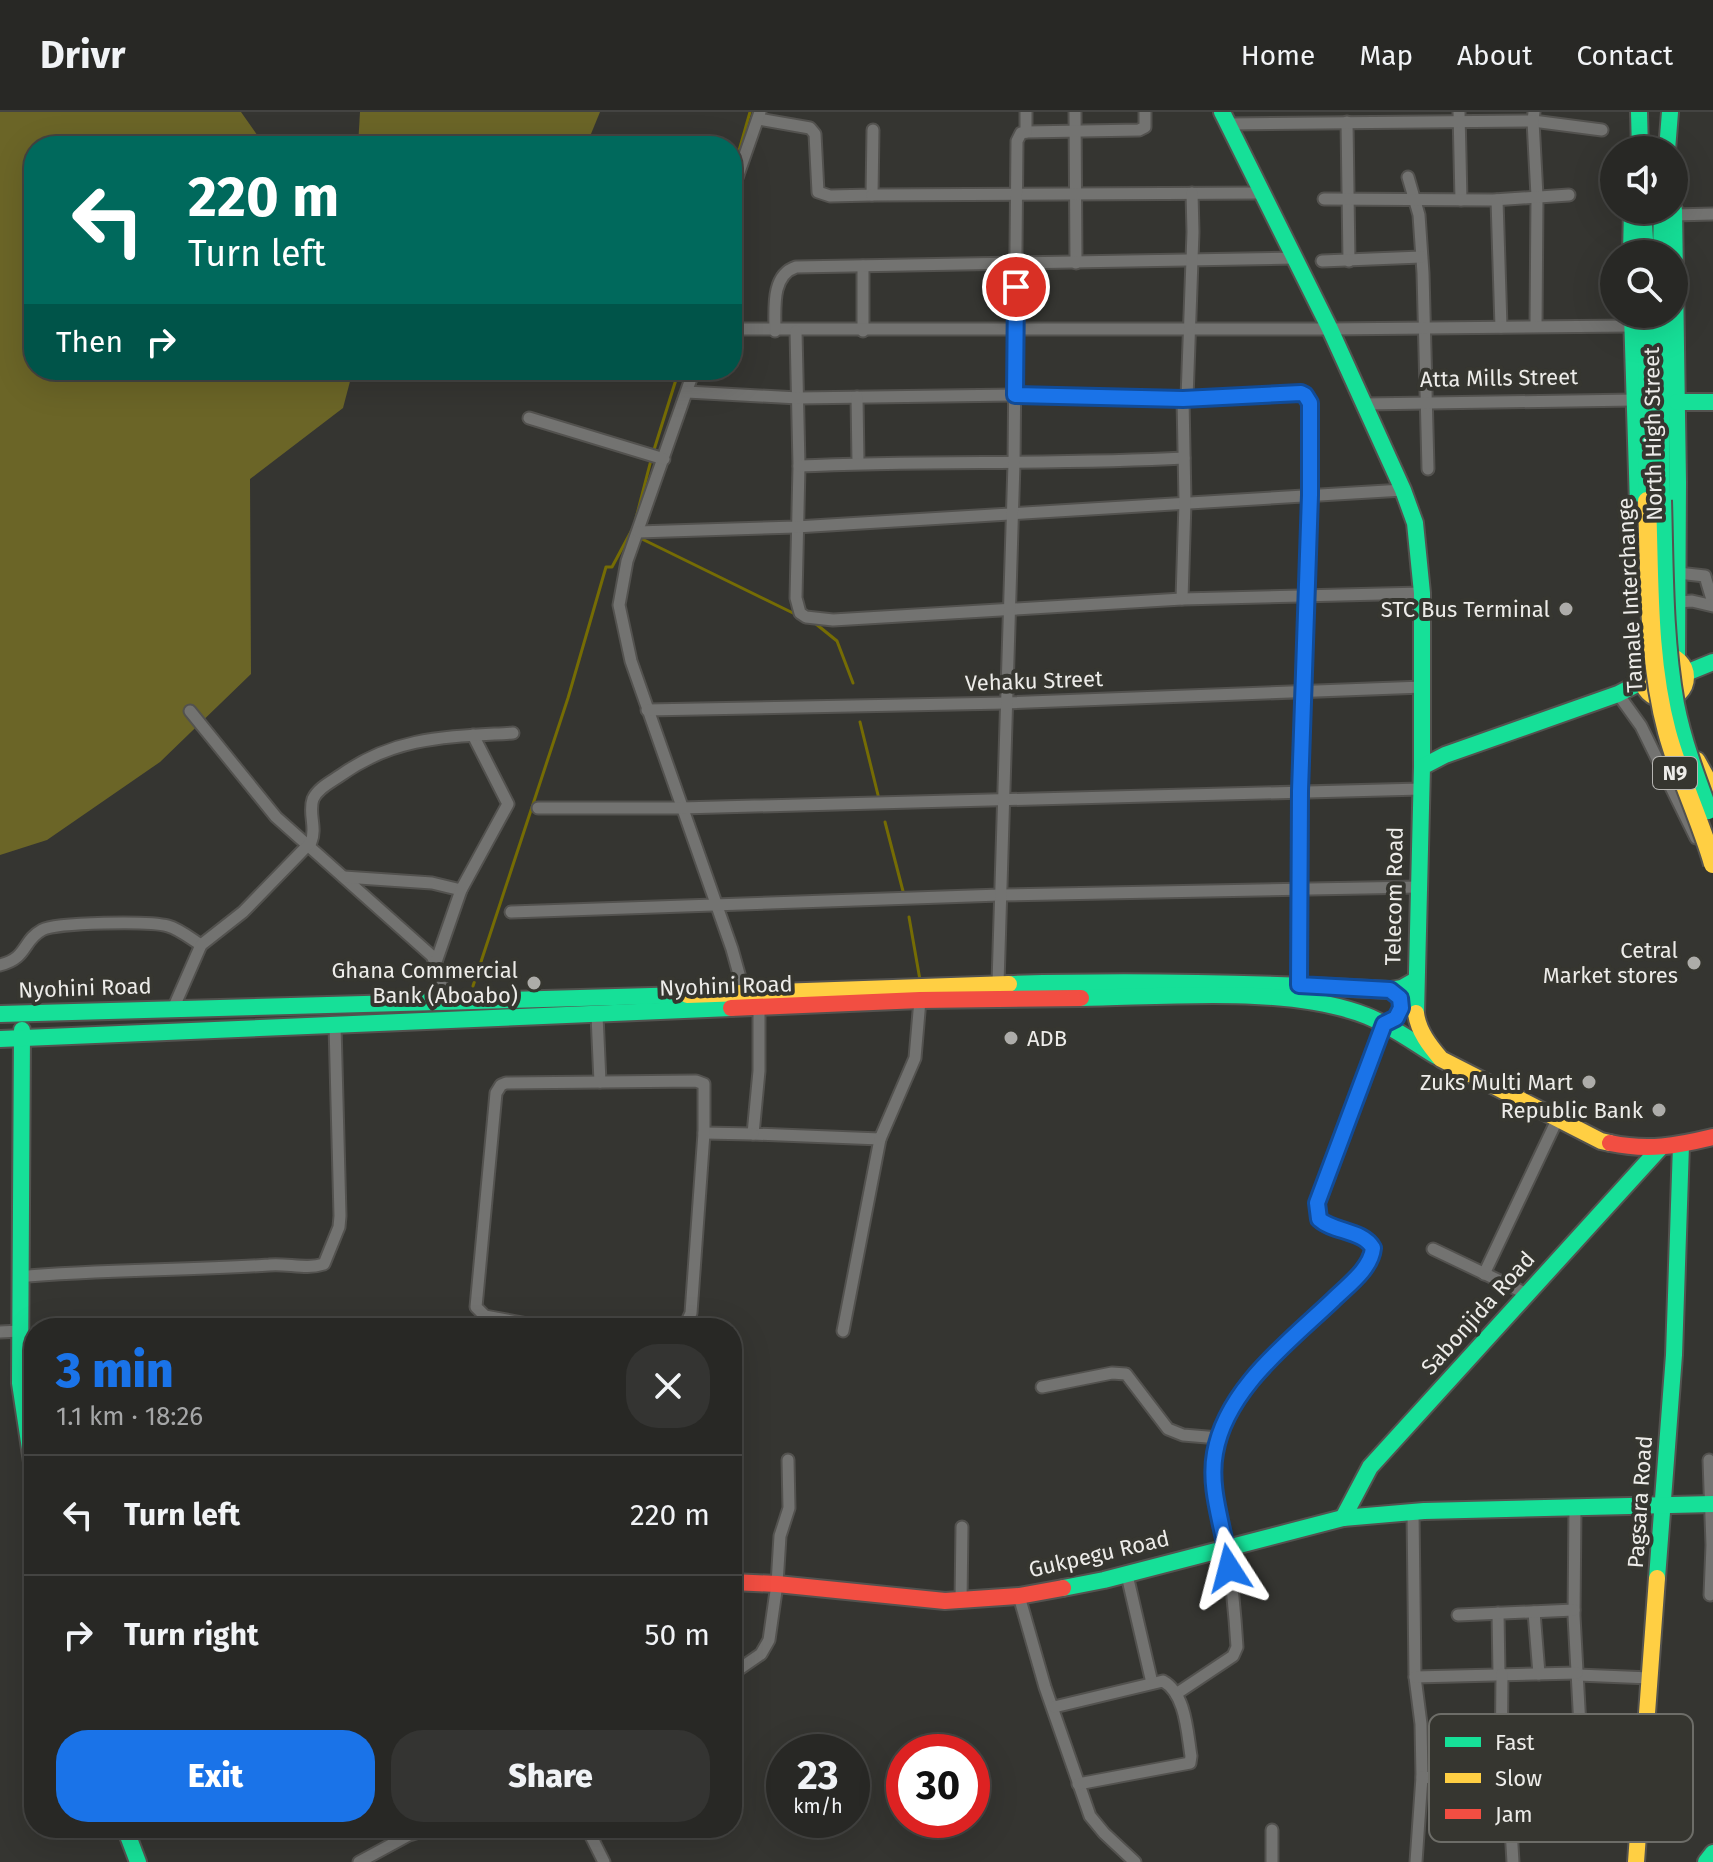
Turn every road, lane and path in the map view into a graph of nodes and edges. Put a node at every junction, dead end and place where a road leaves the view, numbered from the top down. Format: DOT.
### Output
graph roads {
  1 [pos="1026,112"];
  2 [pos="1075,112"];
  3 [pos="1145,112"];
  4 [pos="759,116"];
  5 [pos="1424,116"];
  6 [pos="1459,116"];
  7 [pos="1534,116"];
  8 [pos="1388,117"];
  9 [pos="1225,118"];
  10 [pos="1347,122"];
  11 [pos="873,130"];
  12 [pos="1602,130"];
  13 [pos="1026,132"];
  14 [pos="1077,132"];
  15 [pos="742,164"];
  16 [pos="1408,177"];
  17 [pos="1192,193"];
  18 [pos="1262,193"];
  19 [pos="1018,194"];
  20 [pos="1076,194"];
  21 [pos="872,195"];
  22 [pos="1569,195"];
  23 [pos="1537,196"];
  24 [pos="1324,199"];
  25 [pos="1350,199"];
  26 [pos="1416,199"];
  27 [pos="1461,200"];
  28 [pos="1497,200"];
  29 [pos="1688,213"];
  30 [pos="1713,214"];
  31 [pos="1670,224"];
  32 [pos="1421,257"];
  33 [pos="1295,258"];
  34 [pos="1191,260"];
  35 [pos="1322,261"];
  36 [pos="1349,261"];
  37 [pos="1076,263"];
  38 [pos="1016,265"];
  39 [pos="863,266"];
  40 [pos="1600,321"];
  41 [pos="1536,326"];
  42 [pos="1501,327"];
  43 [pos="1188,328"];
  44 [pos="1637,328"];
  45 [pos="1638,328"];
  46 [pos="1661,328"];
  47 [pos="742,329"];
  48 [pos="1330,329"];
  49 [pos="1426,329"];
  50 [pos="1016,330"];
  51 [pos="775,331"];
  52 [pos="796,331"];
  53 [pos="863,331"];
  54 [pos="691,380"];
  55 [pos="687,392"];
  56 [pos="1015,395"];
  57 [pos="857,397"];
  58 [pos="798,398"];
  59 [pos="1185,398"];
  60 [pos="1634,400"];
  61 [pos="1677,402"];
  62 [pos="1713,402"];
  63 [pos="1427,403"];
  64 [pos="1364,404"];
  65 [pos="529,418"];
  66 [pos="1184,458"];
  67 [pos="664,459"];
  68 [pos="858,463"];
  69 [pos="1014,463"];
  70 [pos="799,466"];
  71 [pos="1428,469"];
  72 [pos="1403,490"];
  73 [pos="1310,495"];
  74 [pos="1655,501"];
  75 [pos="1185,502"];
  76 [pos="1013,514"];
  77 [pos="796,527"];
  78 [pos="638,532"];
  79 [pos="1678,573"];
  80 [pos="1422,593"];
  81 [pos="1307,595"];
  82 [pos="1182,599"];
  83 [pos="1678,602"];
  84 [pos="1713,603"];
  85 [pos="1009,608"];
  86 [pos="1713,662"];
  87 [pos="1681,665"];
  88 [pos="1647,680"];
  89 [pos="1423,687"];
  90 [pos="1303,693"];
  91 [pos="1679,693"];
  92 [pos="1618,694"];
  93 [pos="1006,703"];
  94 [pos="647,710"];
  95 [pos="190,711"];
  96 [pos="513,733"];
  97 [pos="473,735"];
  98 [pos="1422,767"];
  99 [pos="1421,789"];
  100 [pos="1713,789"];
  101 [pos="1300,791"];
  102 [pos="1003,801"];
  103 [pos="538,808"];
  104 [pos="681,808"];
  105 [pos="1713,825"];
  106 [pos="1713,845"];
  107 [pos="307,847"];
  108 [pos="1713,865"];
  109 [pos="343,877"];
  110 [pos="1418,887"];
  111 [pos="1300,889"];
  112 [pos="461,890"];
  113 [pos="1000,895"];
  114 [pos="715,904"];
  115 [pos="511,912"];
  116 [pos="201,945"];
  117 [pos="436,962"];
  118 [pos="0,965"];
  119 [pos="1416,980"];
  120 [pos="998,983"];
  121 [pos="1299,985"];
  122 [pos="1390,990"];
  123 [pos="744,992"];
  124 [pos="920,1000"];
  125 [pos="444,1003"];
  126 [pos="173,1009"];
  127 [pos="759,1009"];
  128 [pos="0,1014"];
  129 [pos="21,1014"];
  130 [pos="597,1015"];
  131 [pos="1384,1024"];
  132 [pos="335,1025"];
  133 [pos="22,1038"];
  134 [pos="0,1039"];
  135 [pos="1441,1059"];
  136 [pos="600,1082"];
  137 [pos="1557,1120"];
  138 [pos="704,1133"];
  139 [pos="753,1134"];
  140 [pos="1713,1137"];
  141 [pos="880,1139"];
  142 [pos="1681,1145"];
  143 [pos="1660,1148"];
  144 [pos="1433,1249"];
  145 [pos="1484,1274"];
  146 [pos="19,1277"];
  147 [pos="1527,1294"];
  148 [pos="496,1318"];
  149 [pos="689,1318"];
  150 [pos="20,1331"];
  151 [pos="843,1331"];
  152 [pos="0,1332"];
  153 [pos="24,1372"];
  154 [pos="1042,1387"];
  155 [pos="1219,1438"];
  156 [pos="788,1460"];
  157 [pos="1709,1460"];
  158 [pos="1712,1504"];
  159 [pos="1663,1506"];
  160 [pos="1575,1508"];
  161 [pos="1413,1512"];
  162 [pos="1343,1518"];
  163 [pos="962,1527"];
  164 [pos="1227,1548"];
  165 [pos="1127,1575"];
  166 [pos="742,1582"];
  167 [pos="777,1584"];
  168 [pos="1710,1595"];
  169 [pos="1019,1596"];
  170 [pos="961,1600"];
  171 [pos="1574,1610"];
  172 [pos="1534,1612"];
  173 [pos="1498,1613"];
  174 [pos="1458,1615"];
  175 [pos="742,1668"];
  176 [pos="1501,1674"];
  177 [pos="1539,1674"];
  178 [pos="1578,1674"];
  179 [pos="1415,1677"];
  180 [pos="1650,1678"];
  181 [pos="1152,1683"];
  182 [pos="1176,1694"];
  183 [pos="1054,1707"];
  184 [pos="1501,1714"];
  185 [pos="1580,1714"];
  186 [pos="1647,1714"];
  187 [pos="1422,1777"];
  188 [pos="1429,1778"];
  189 [pos="1078,1784"];
  190 [pos="1272,1830"];
  191 [pos="129,1838"];
  192 [pos="403,1838"];
  193 [pos="592,1838"];
  194 [pos="1512,1842"];
  195 [pos="1638,1842"];
  196 [pos="1713,1853"];
  197 [pos="1709,1861"];
  198 [pos="138,1862"];
  199 [pos="359,1862"];
  200 [pos="604,1862"];
  201 [pos="1135,1862"];
  202 [pos="1272,1862"];
  203 [pos="1416,1862"];
  204 [pos="1513,1862"];
  205 [pos="1636,1862"];
  1 -- 13 [label="street"];
  2 -- 14 [label="street"];
  3 -- 14 [label="street"];
  4 -- 15 [label="street"];
  4 -- 21 [label="street"];
  5 -- 6 [label="street"];
  5 -- 8 [label="street"];
  6 -- 7 [label="street"];
  6 -- 27 [label="street"];
  7 -- 12 [label="street"];
  7 -- 23 [label="street"];
  8 -- 10 [label="street"];
  9 -- 10 [label="street"];
  9 -- 18 [label="main road, Telecom Road"];
  10 -- 25 [label="street"];
  11 -- 21 [label="street"];
  13 -- 14 [label="street"];
  13 -- 19 [label="street"];
  14 -- 20 [label="street"];
  16 -- 26 [label="street"];
  17 -- 18 [label="street"];
  17 -- 20 [label="street"];
  17 -- 34 [label="street"];
  18 -- 33 [label="main road, Telecom Road"];
  19 -- 20 [label="street"];
  19 -- 21 [label="street"];
  19 -- 38 [label="street"];
  20 -- 37 [label="street"];
  22 -- 23 [label="street"];
  23 -- 28 [label="street"];
  23 -- 41 [label="street"];
  24 -- 25 [label="street"];
  25 -- 26 [label="street"];
  25 -- 36 [label="street"];
  26 -- 27 [label="street"];
  26 -- 32 [label="street"];
  27 -- 28 [label="street"];
  28 -- 42 [label="street"];
  29 -- 30 [label="street"];
  31 -- 61 [label="main road, North High Street"];
  32 -- 36 [label="street"];
  32 -- 49 [label="street"];
  33 -- 34 [label="street"];
  33 -- 48 [label="main road, Telecom Road"];
  34 -- 37 [label="street"];
  34 -- 43 [label="street"];
  35 -- 36 [label="street"];
  37 -- 38 [label="street"];
  38 -- 39 [label="street"];
  38 -- 50 [label="street"];
  39 -- 51 [label="street"];
  39 -- 53 [label="street"];
  40 -- 41 [label="street"];
  41 -- 42 [label="street"];
  42 -- 49 [label="street"];
  43 -- 48 [label="street"];
  43 -- 50 [label="street"];
  43 -- 59 [label="street"];
  44 -- 60 [label="main road, North High Street"];
  45 -- 74 [label="main road, Tamale Interchange"];
  46 -- 74 [label="main road, Tamale Interchange"];
  47 -- 51 [label="street"];
  48 -- 49 [label="street"];
  48 -- 64 [label="main road, Telecom Road"];
  49 -- 63 [label="street"];
  50 -- 53 [label="street"];
  50 -- 56 [label="street"];
  51 -- 52 [label="street"];
  52 -- 53 [label="street"];
  52 -- 58 [label="street"];
  54 -- 55 [label="street"];
  55 -- 58 [label="street"];
  55 -- 67 [label="street"];
  56 -- 57 [label="street"];
  56 -- 59 [label="street"];
  56 -- 69 [label="street"];
  57 -- 58 [label="street"];
  57 -- 68 [label="street"];
  58 -- 70 [label="street"];
  59 -- 66 [label="street"];
  59 -- 73 [label="street"];
  60 -- 63 [label="street, Atta Mills Street"];
  60 -- 88 [label="main road, North High Street"];
  61 -- 62 [label="main road"];
  61 -- 79 [label="main road, North High Street"];
  63 -- 64 [label="street, Atta Mills Street"];
  63 -- 71 [label="street"];
  64 -- 72 [label="main road, Telecom Road"];
  65 -- 67 [label="street"];
  66 -- 69 [label="street"];
  66 -- 75 [label="street"];
  67 -- 78 [label="street"];
  68 -- 69 [label="street"];
  68 -- 70 [label="street"];
  69 -- 76 [label="street"];
  70 -- 77 [label="street"];
  72 -- 73 [label="street"];
  72 -- 80 [label="main road, Telecom Road"];
  73 -- 75 [label="street"];
  73 -- 81 [label="street"];
  74 -- 105 [label="main road, Tamale Interchange, bridge"];
  74 -- 108 [label="main road, Tamale Interchange, bridge"];
  75 -- 76 [label="street"];
  75 -- 82 [label="street"];
  76 -- 77 [label="street"];
  76 -- 85 [label="street"];
  77 -- 78 [label="street"];
  77 -- 85 [label="street"];
  78 -- 94 [label="street"];
  79 -- 83 [label="main road, North High Street"];
  79 -- 84 [label="street"];
  80 -- 81 [label="street"];
  80 -- 89 [label="main road, Telecom Road"];
  81 -- 82 [label="street"];
  81 -- 90 [label="street"];
  82 -- 85 [label="street"];
  83 -- 84 [label="street"];
  83 -- 87 [label="main road, North High Street"];
  85 -- 93 [label="street"];
  86 -- 87 [label="main road"];
  87 -- 88 [label="main road"];
  87 -- 91 [label="main road"];
  88 -- 91 [label="main road"];
  88 -- 92 [label="main road"];
  88 -- 106 [label="main road, N9"];
  89 -- 90 [label="street, Vehaku Street"];
  89 -- 98 [label="main road, Telecom Road"];
  90 -- 93 [label="street, Vehaku Street"];
  90 -- 101 [label="street"];
  91 -- 100 [label="main road"];
  92 -- 98 [label="main road"];
  92 -- 108 [label="street"];
  93 -- 94 [label="street, Vehaku Street"];
  93 -- 102 [label="street"];
  94 -- 104 [label="street"];
  95 -- 107 [label="street"];
  96 -- 97 [label="street"];
  97 -- 107 [label="street"];
  97 -- 112 [label="street"];
  98 -- 99 [label="main road, Telecom Road"];
  99 -- 101 [label="street"];
  99 -- 110 [label="main road, Telecom Road"];
  101 -- 102 [label="street"];
  101 -- 111 [label="street"];
  102 -- 104 [label="street"];
  102 -- 113 [label="street"];
  103 -- 104 [label="street"];
  104 -- 114 [label="street"];
  107 -- 109 [label="street"];
  107 -- 116 [label="street"];
  109 -- 112 [label="street"];
  109 -- 117 [label="street"];
  110 -- 111 [label="street"];
  110 -- 119 [label="main road, Telecom Road"];
  111 -- 113 [label="street"];
  111 -- 121 [label="street"];
  112 -- 117 [label="street"];
  113 -- 114 [label="street"];
  113 -- 120 [label="street"];
  114 -- 115 [label="street"];
  114 -- 123 [label="street"];
  116 -- 118 [label="street"];
  116 -- 126 [label="street"];
  117 -- 125 [label="street"];
  119 -- 122 [label="main road, Nyohini Road"];
  119 -- 135 [label="main road, Telecom Road"];
  120 -- 121 [label="main road, Nyohini Road"];
  120 -- 123 [label="main road, Nyohini Road"];
  121 -- 122 [label="main road, Nyohini Road"];
  122 -- 131 [label="street"];
  123 -- 125 [label="main road, Nyohini Road"];
  124 -- 127 [label="main road, Nyohini Road"];
  124 -- 131 [label="main road, Nyohini Road"];
  124 -- 141 [label="street"];
  125 -- 126 [label="main road, Nyohini Road"];
  126 -- 129 [label="main road, Nyohini Road"];
  127 -- 130 [label="main road, Nyohini Road"];
  127 -- 139 [label="street"];
  128 -- 129 [label="main road, Nyohini Road"];
  129 -- 133 [label="main road"];
  130 -- 132 [label="main road, Nyohini Road"];
  130 -- 136 [label="street"];
  131 -- 135 [label="main road, Nyohini Road"];
  131 -- 155 [label="street"];
  132 -- 133 [label="main road, Nyohini Road"];
  132 -- 146 [label="street"];
  133 -- 134 [label="main road, Nyohini Road"];
  133 -- 146 [label="main road"];
  135 -- 137 [label="main road, Telecom Road"];
  136 -- 138 [label="street"];
  136 -- 148 [label="street"];
  137 -- 143 [label="main road, Telecom Road"];
  137 -- 145 [label="street"];
  138 -- 139 [label="street"];
  138 -- 149 [label="street"];
  139 -- 141 [label="street"];
  140 -- 142 [label="main road, Telecom Road"];
  141 -- 151 [label="street"];
  142 -- 143 [label="main road, Telecom Road"];
  142 -- 159 [label="main road, Pagsara Road"];
  143 -- 147 [label="main road, Sabonjida Road"];
  144 -- 145 [label="street"];
  145 -- 147 [label="street"];
  146 -- 150 [label="main road"];
  147 -- 162 [label="main road, Sabonjida Road"];
  150 -- 152 [label="street"];
  150 -- 153 [label="main road"];
  154 -- 155 [label="street"];
  155 -- 164 [label="street"];
  156 -- 167 [label="street"];
  157 -- 158 [label="street"];
  158 -- 159 [label="main road, Gukpegu Road"];
  158 -- 168 [label="street"];
  159 -- 160 [label="main road, Gukpegu Road"];
  159 -- 180 [label="main road, Pagsara Road"];
  160 -- 161 [label="main road, Gukpegu Road"];
  160 -- 171 [label="street"];
  161 -- 162 [label="main road, Gukpegu Road"];
  161 -- 179 [label="street"];
  162 -- 164 [label="main road, Gukpegu Road"];
  163 -- 170 [label="street"];
  164 -- 165 [label="main road, Gukpegu Road"];
  164 -- 182 [label="street"];
  165 -- 169 [label="main road, Gukpegu Road"];
  165 -- 181 [label="street"];
  166 -- 167 [label="main road, Gukpegu Road"];
  167 -- 170 [label="main road, Gukpegu Road"];
  167 -- 175 [label="street"];
  169 -- 170 [label="main road, Gukpegu Road"];
  169 -- 183 [label="street"];
  171 -- 172 [label="street"];
  171 -- 178 [label="street"];
  172 -- 173 [label="street"];
  172 -- 177 [label="street"];
  173 -- 174 [label="street"];
  173 -- 176 [label="street"];
  176 -- 177 [label="street"];
  176 -- 179 [label="street"];
  176 -- 184 [label="street"];
  177 -- 178 [label="street"];
  178 -- 180 [label="street"];
  178 -- 185 [label="street"];
  179 -- 187 [label="street"];
  180 -- 186 [label="main road, Pagsara Road"];
  181 -- 182 [label="street"];
  181 -- 183 [label="street"];
  182 -- 189 [label="street"];
  183 -- 189 [label="street"];
  187 -- 188 [label="street"];
  187 -- 203 [label="street"];
  189 -- 201 [label="street"];
  190 -- 202 [label="street"];
  191 -- 198 [label="main road"];
  192 -- 199 [label="street"];
  193 -- 200 [label="street"];
  194 -- 204 [label="street"];
  195 -- 205 [label="main road, Pagsara Road"];
  196 -- 197 [label="main road"];
}
